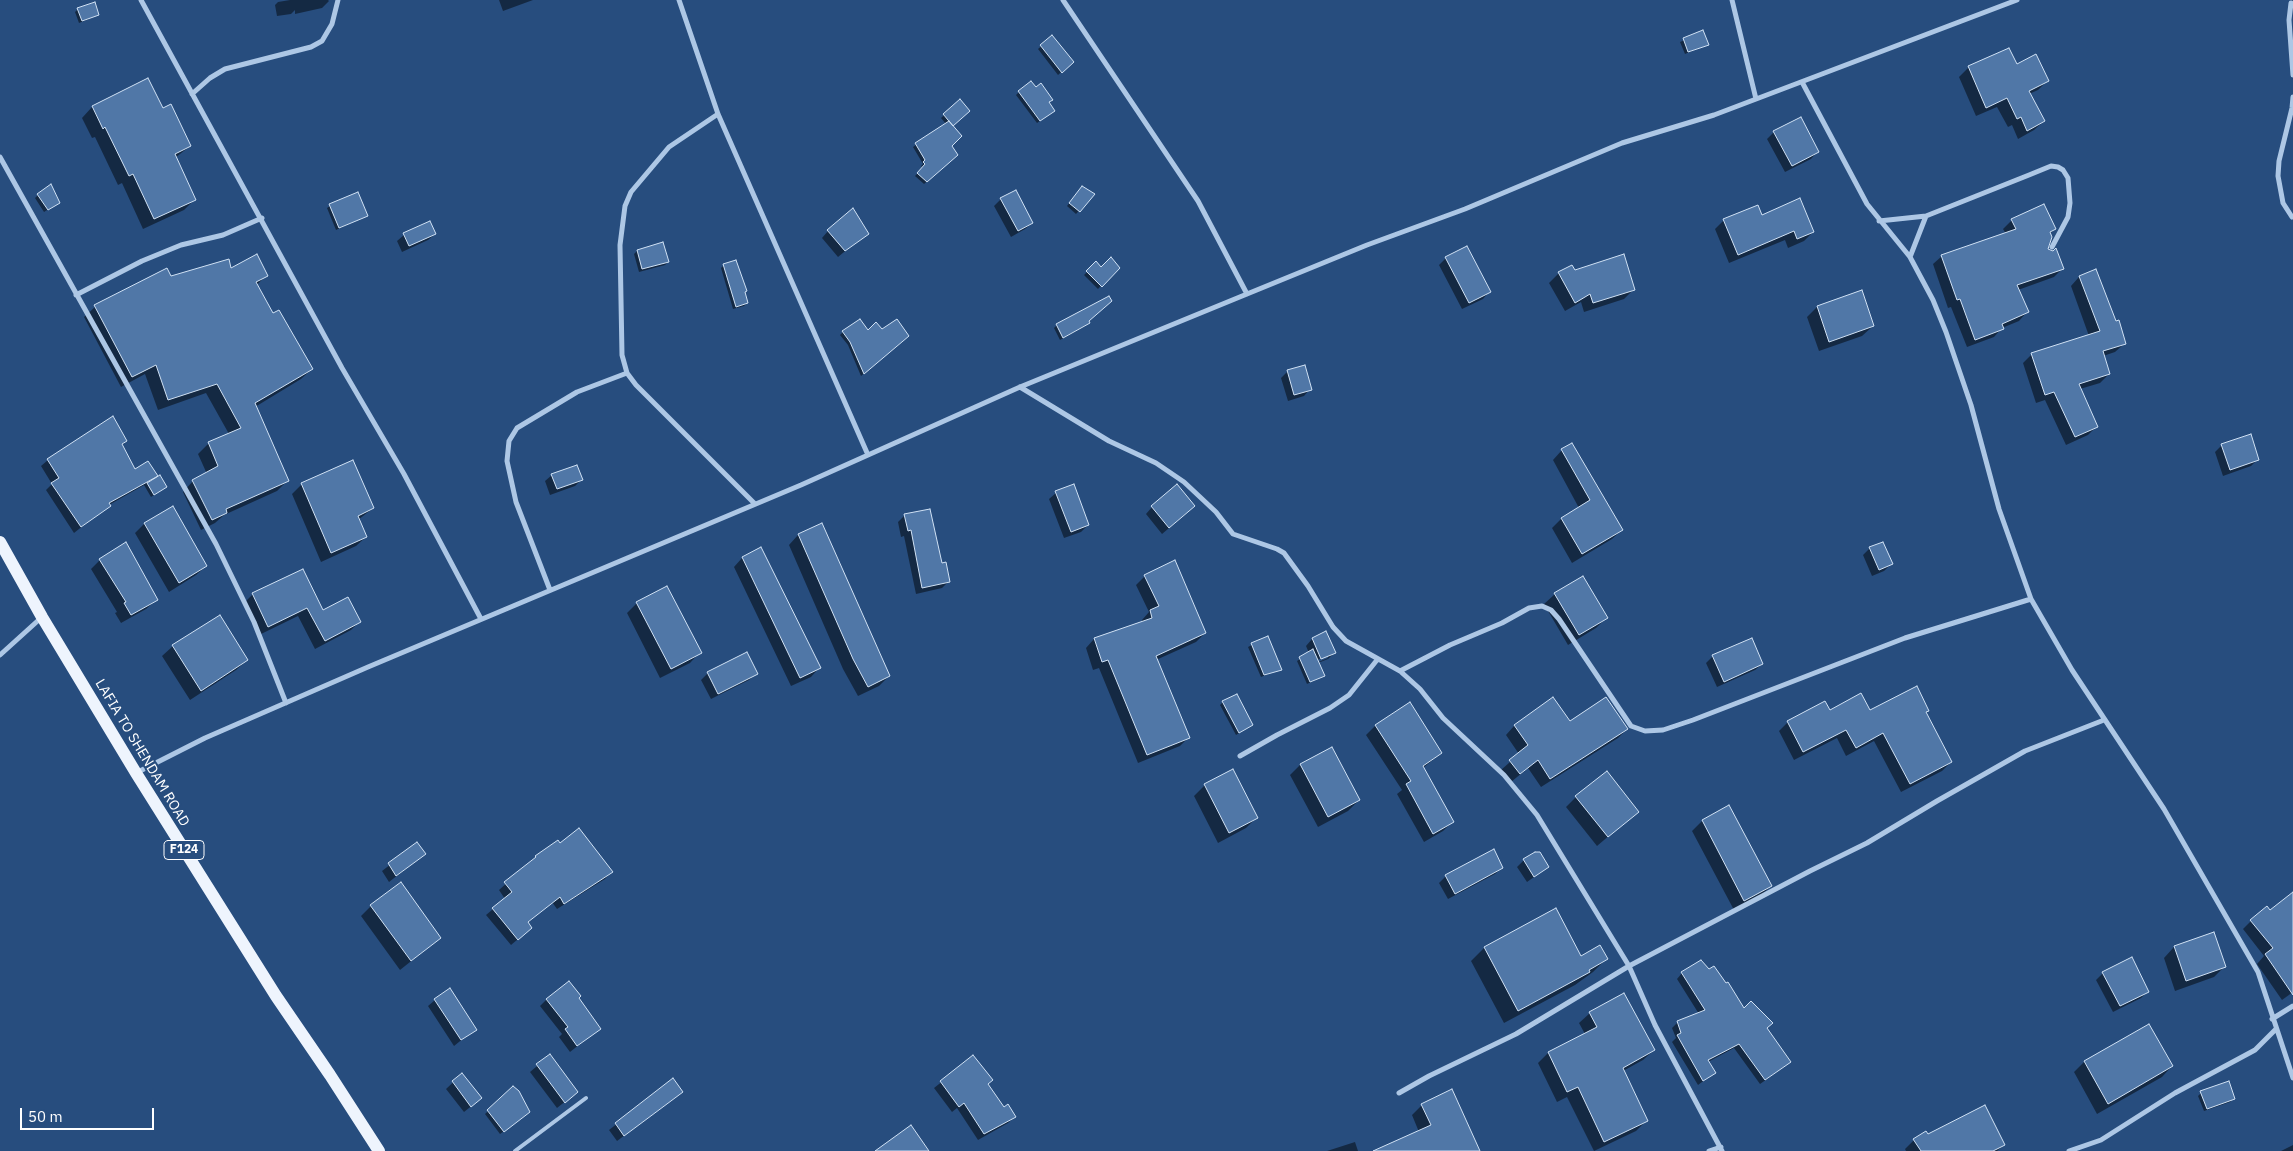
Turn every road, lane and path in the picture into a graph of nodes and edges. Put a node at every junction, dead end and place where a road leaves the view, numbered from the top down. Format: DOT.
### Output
graph roads {
  1 [pos="141,0"];
  2 [pos="338,0"];
  3 [pos="679,0"];
  4 [pos="1732,0"];
  5 [pos="2016,0"];
  6 [pos="2284,0"];
  7 [pos="1065,1"];
  8 [pos="2292,3"];
  9 [pos="2293,75"];
  10 [pos="1802,82"];
  11 [pos="192,94"];
  12 [pos="2293,97"];
  13 [pos="1756,99"];
  14 [pos="718,114"];
  15 [pos="0,157"];
  16 [pos="1926,216"];
  17 [pos="2292,217"];
  18 [pos="262,218"];
  19 [pos="1879,221"];
  20 [pos="2052,247"];
  21 [pos="1910,257"];
  22 [pos="1247,294"];
  23 [pos="76,296"];
  24 [pos="627,372"];
  25 [pos="1020,387"];
  26 [pos="868,455"];
  27 [pos="755,504"];
  28 [pos="0,542"];
  29 [pos="550,590"];
  30 [pos="2031,599"];
  31 [pos="42,617"];
  32 [pos="481,619"];
  33 [pos="0,655"];
  34 [pos="1377,660"];
  35 [pos="1400,671"];
  36 [pos="286,703"];
  37 [pos="2104,720"];
  38 [pos="1240,756"];
  39 [pos="136,773"];
  40 [pos="1629,966"];
  41 [pos="2293,1006"];
  42 [pos="2272,1019"];
  43 [pos="2276,1029"];
  44 [pos="2293,1078"];
  45 [pos="1399,1093"];
  46 [pos="586,1098"];
  47 [pos="1722,1149"];
  48 [pos="379,1151"];
  49 [pos="515,1151"];
  50 [pos="1709,1151"];
  51 [pos="2070,1151"];
  1 -- 11 [label="street"];
  2 -- 11 [label="street"];
  3 -- 14 [label="street"];
  4 -- 13 [label="street"];
  5 -- 10 [label="street"];
  6 -- 8 [label="street"];
  7 -- 22 [label="street"];
  8 -- 9 [label="street"];
  10 -- 13 [label="street"];
  10 -- 19 [label="street"];
  11 -- 18 [label="street"];
  12 -- 17 [label="street"];
  13 -- 22 [label="street"];
  14 -- 24 [label="street"];
  14 -- 26 [label="street"];
  15 -- 23 [label="street"];
  16 -- 19 [label="street"];
  16 -- 20 [label="street"];
  16 -- 21 [label="street"];
  18 -- 23 [label="street"];
  18 -- 32 [label="street"];
  19 -- 21 [label="street"];
  21 -- 30 [label="street"];
  22 -- 25 [label="street"];
  23 -- 36 [label="street"];
  24 -- 27 [label="street"];
  24 -- 29 [label="street"];
  25 -- 26 [label="street"];
  25 -- 34 [label="street"];
  26 -- 27 [label="street"];
  27 -- 29 [label="street"];
  28 -- 31 [label="main road, LAFIA TO SHENDAM ROAD / F124"];
  29 -- 32 [label="street"];
  30 -- 35 [label="street"];
  30 -- 37 [label="street"];
  31 -- 33 [label="street"];
  31 -- 39 [label="main road, LAFIA TO SHENDAM ROAD / F124"];
  32 -- 36 [label="street"];
  34 -- 35 [label="street"];
  34 -- 38 [label="street"];
  35 -- 40 [label="street"];
  36 -- 39 [label="street"];
  37 -- 40 [label="street"];
  37 -- 42 [label="street"];
  39 -- 48 [label="main road, LAFIA TO SHENDAM ROAD / F124"];
  40 -- 45 [label="street"];
  40 -- 47 [label="street"];
  41 -- 42 [label="street"];
  42 -- 43 [label="street"];
  43 -- 44 [label="street"];
  43 -- 51 [label="street"];
  46 -- 49 [label="lane"];
  47 -- 50 [label="street"];
}
